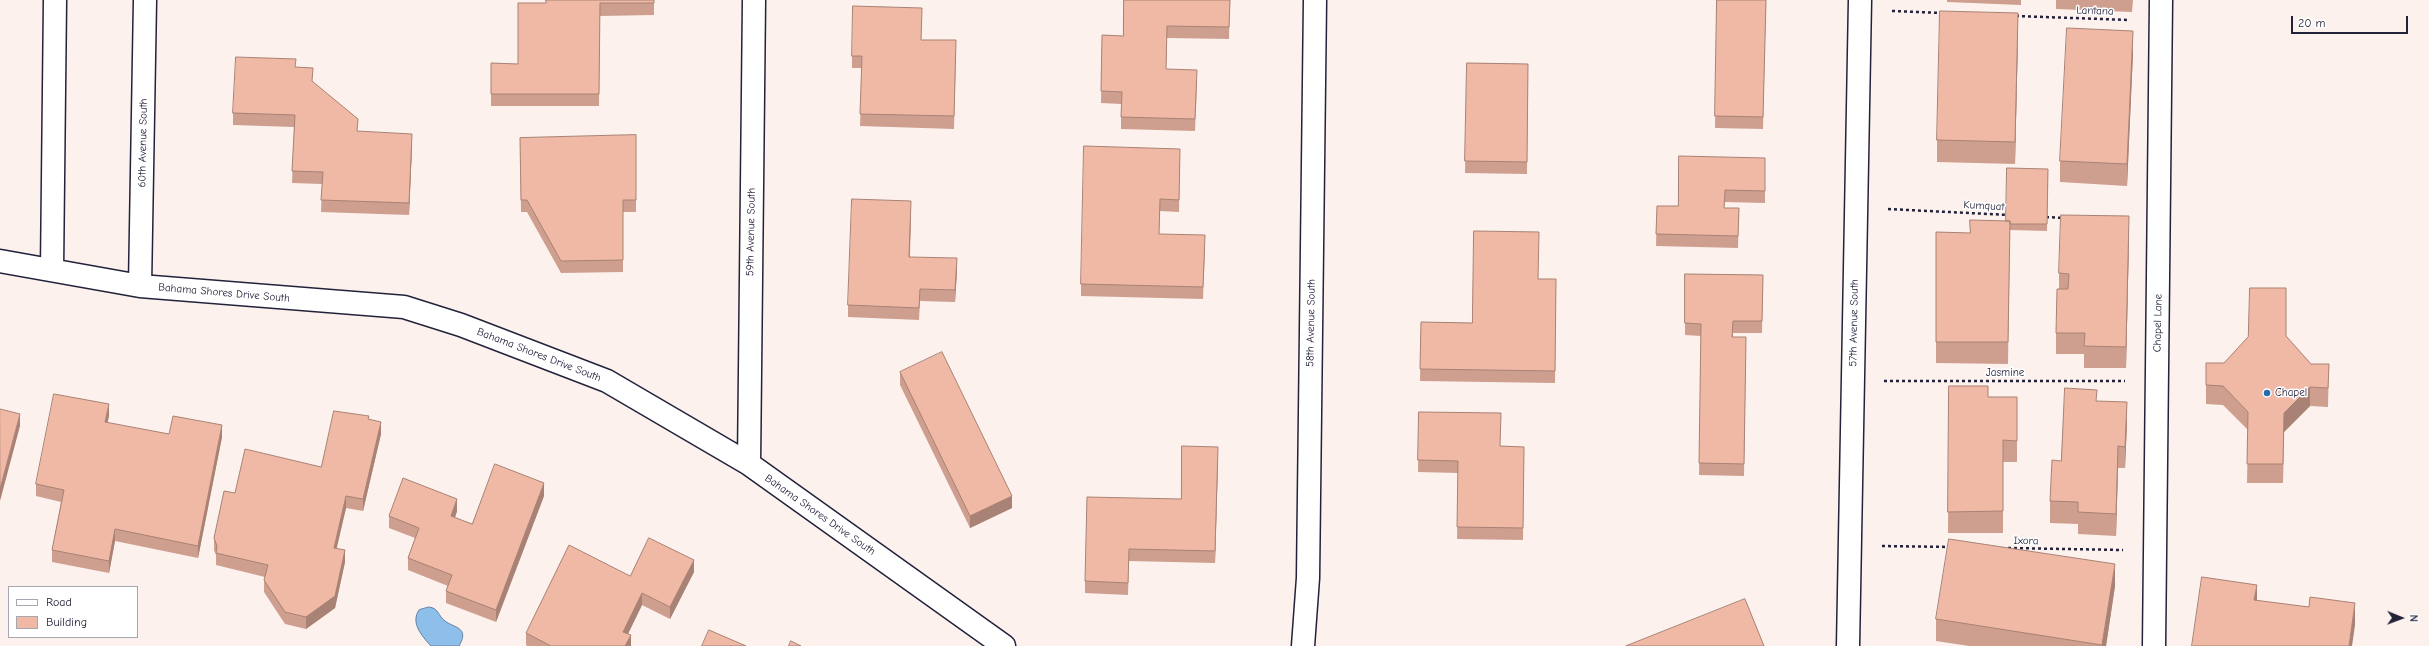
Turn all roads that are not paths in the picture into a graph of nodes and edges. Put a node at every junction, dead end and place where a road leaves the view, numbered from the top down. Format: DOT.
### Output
graph roads {
  1 [pos="55,0"];
  2 [pos="145,0"];
  3 [pos="754,0"];
  4 [pos="1316,0"];
  5 [pos="2161,0"];
  6 [pos="1860,5"];
  7 [pos="0,261"];
  8 [pos="52,270"];
  9 [pos="140,286"];
  10 [pos="749,464"];
  11 [pos="1004,646"];
  12 [pos="1303,646"];
  13 [pos="1848,646"];
  14 [pos="2154,646"];
  1 -- 8 [label="street"];
  2 -- 9 [label="street, 60th Avenue South"];
  3 -- 10 [label="street, 59th Avenue South"];
  4 -- 12 [label="street, 58th Avenue South"];
  5 -- 14 [label="street, Chapel Lane"];
  6 -- 13 [label="street, 57th Avenue South"];
  7 -- 8 [label="street, Bahama Shores Drive South"];
  8 -- 9 [label="street, Bahama Shores Drive South"];
  9 -- 10 [label="street, Bahama Shores Drive South"];
  10 -- 11 [label="street, Bahama Shores Drive South"];
}
